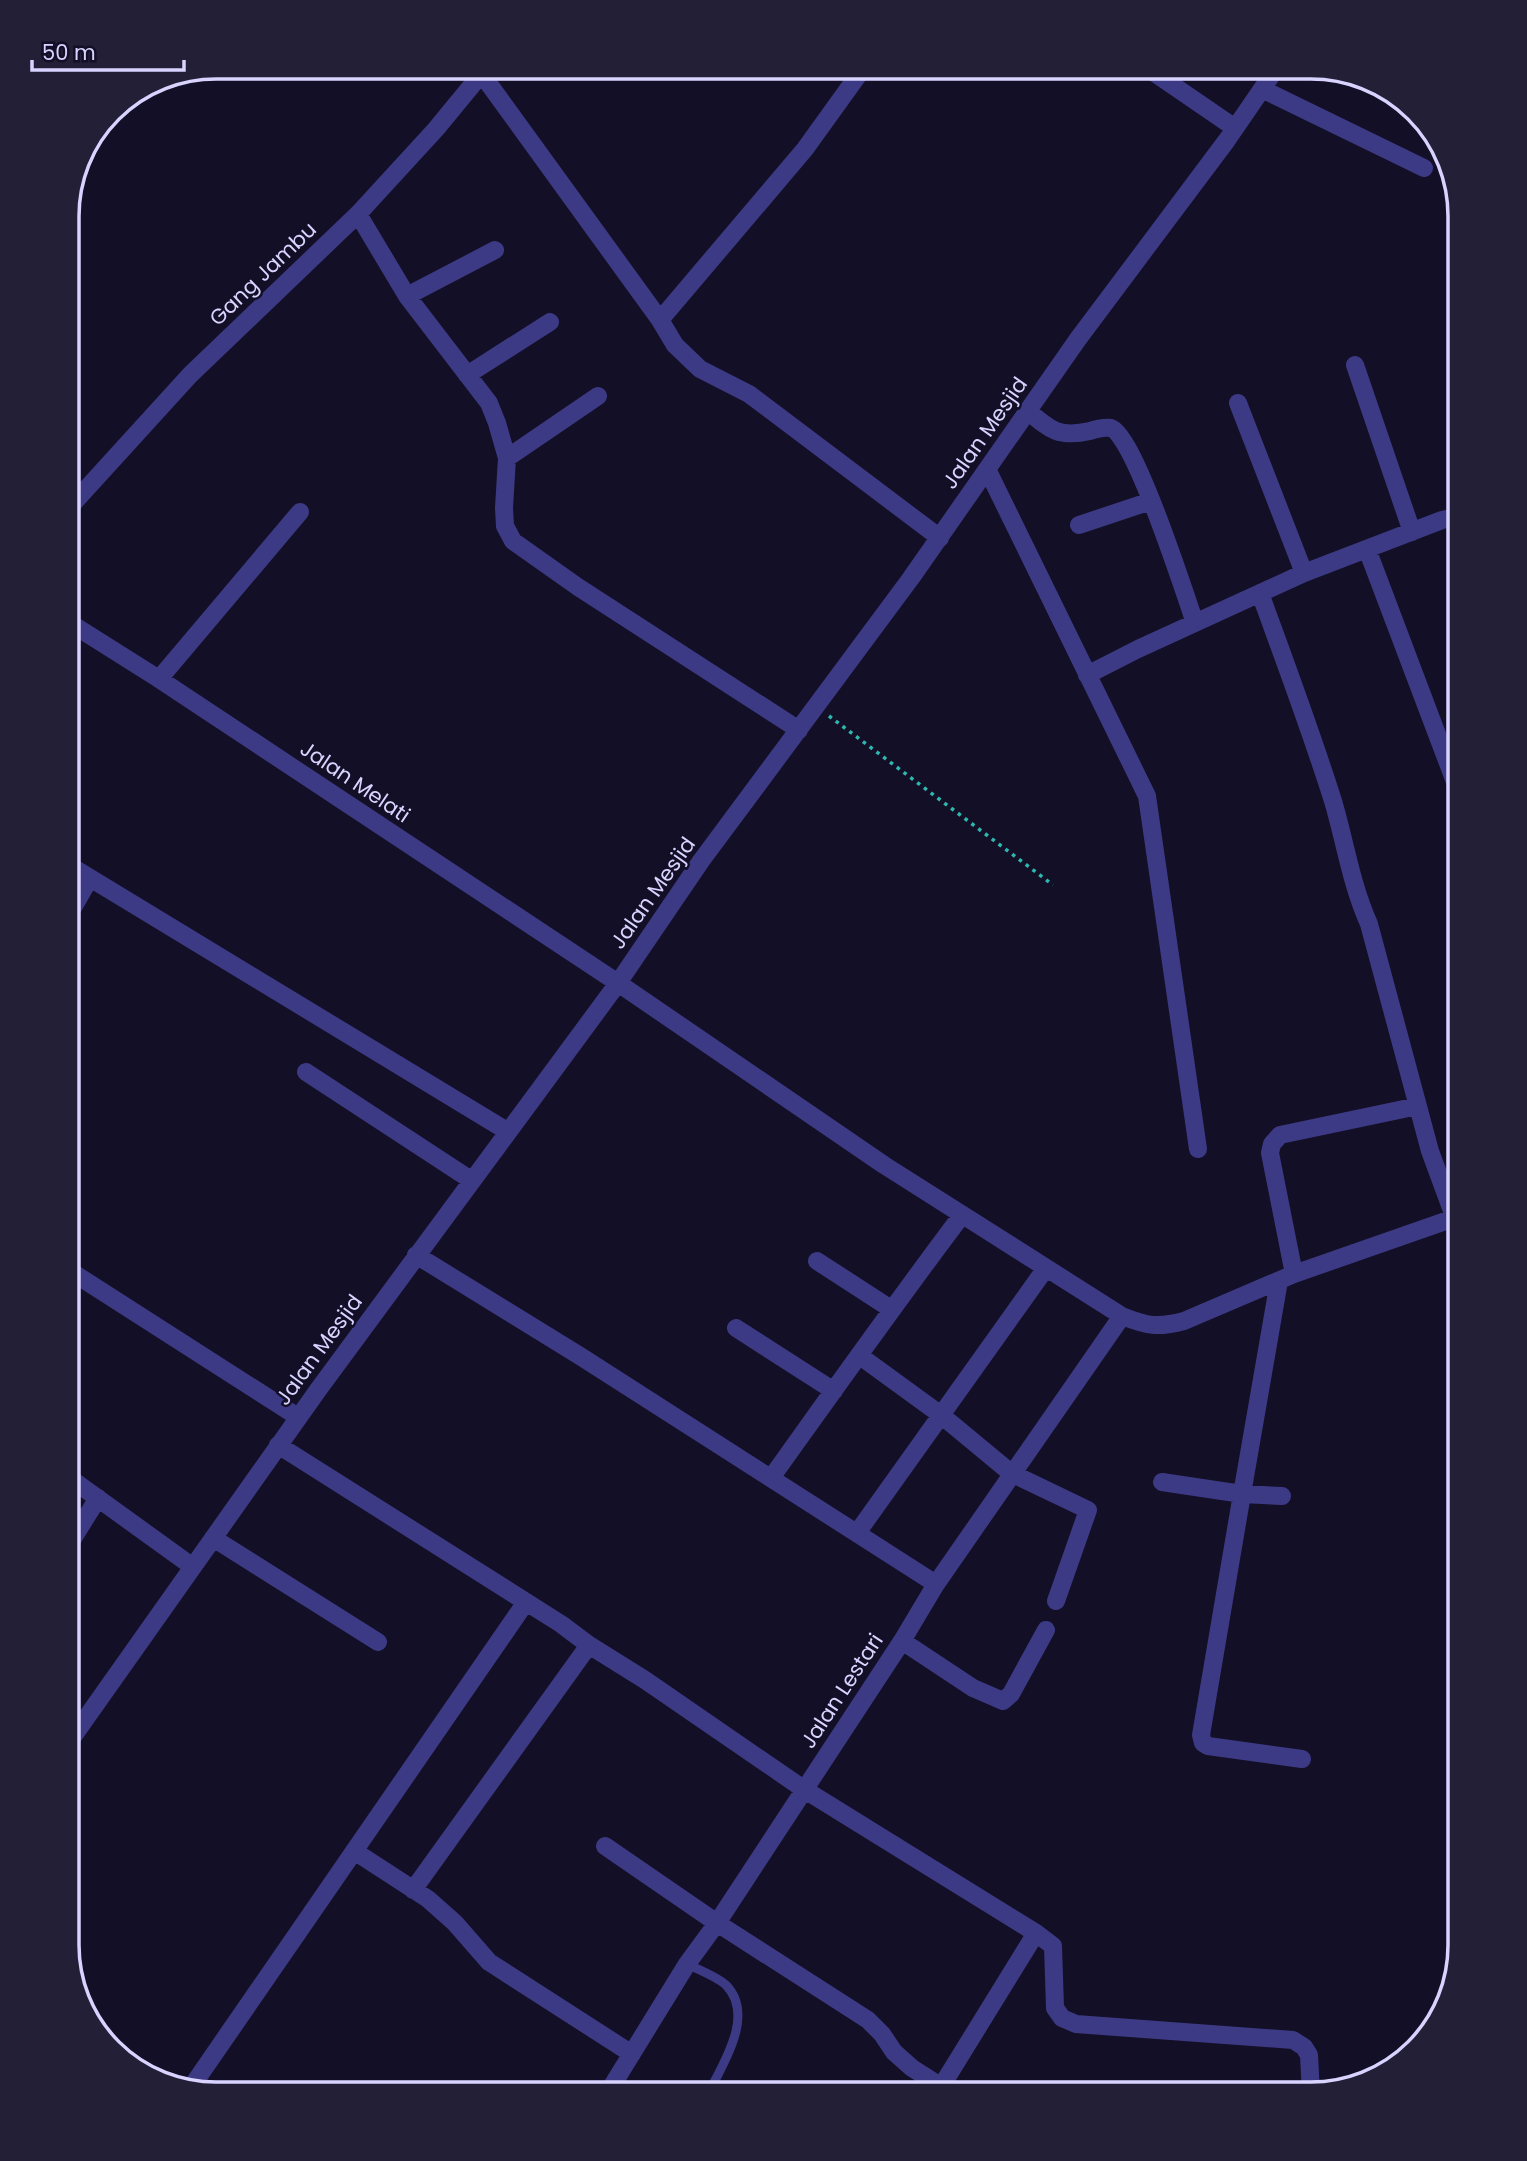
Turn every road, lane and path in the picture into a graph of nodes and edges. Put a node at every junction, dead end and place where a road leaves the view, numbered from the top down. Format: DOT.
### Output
graph roads {
  1 [pos="477,79"];
  2 [pos="490,79"];
  3 [pos="855,79"];
  4 [pos="1164,79"];
  5 [pos="1269,79"];
  6 [pos="1262,89"];
  7 [pos="1236,128"];
  8 [pos="1424,168"];
  9 [pos="358,214"];
  10 [pos="495,250"];
  11 [pos="407,296"];
  12 [pos="660,320"];
  13 [pos="550,322"];
  14 [pos="1355,365"];
  15 [pos="467,375"];
  16 [pos="598,396"];
  17 [pos="1238,403"];
  18 [pos="1028,411"];
  19 [pos="507,458"];
  20 [pos="987,470"];
  21 [pos="79,497"];
  22 [pos="1152,500"];
  23 [pos="300,512"];
  24 [pos="1448,519"];
  25 [pos="1079,525"];
  26 [pos="1412,532"];
  27 [pos="940,538"];
  28 [pos="1367,549"];
  29 [pos="1304,573"];
  30 [pos="1261,593"];
  31 [pos="1195,623"];
  32 [pos="79,629"];
  33 [pos="1087,675"];
  34 [pos="159,679"];
  35 [pos="816,707"];
  36 [pos="799,730"];
  37 [pos="1448,762"];
  38 [pos="79,871"];
  39 [pos="90,878"];
  40 [pos="1053,885"];
  41 [pos="79,897"];
  42 [pos="618,982"];
  43 [pos="306,1072"];
  44 [pos="1418,1106"];
  45 [pos="507,1131"];
  46 [pos="1198,1149"];
  47 [pos="471,1180"];
  48 [pos="1448,1193"];
  49 [pos="962,1215"];
  50 [pos="1448,1221"];
  51 [pos="416,1255"];
  52 [pos="817,1261"];
  53 [pos="1046,1268"];
  54 [pos="79,1277"];
  55 [pos="1287,1277"];
  56 [pos="891,1309"];
  57 [pos="1122,1316"];
  58 [pos="736,1328"];
  59 [pos="860,1356"];
  60 [pos="834,1391"];
  61 [pos="941,1415"];
  62 [pos="298,1417"];
  63 [pos="278,1445"];
  64 [pos="1012,1473"];
  65 [pos="771,1478"];
  66 [pos="1162,1482"];
  67 [pos="79,1485"];
  68 [pos="1242,1494"];
  69 [pos="1282,1496"];
  70 [pos="98,1498"];
  71 [pos="79,1528"];
  72 [pos="857,1533"];
  73 [pos="213,1538"];
  74 [pos="193,1567"];
  75 [pos="936,1584"];
  76 [pos="1056,1601"];
  77 [pos="526,1602"];
  78 [pos="1046,1630"];
  79 [pos="902,1641"];
  80 [pos="379,1642"];
  81 [pos="589,1645"];
  82 [pos="79,1726"];
  83 [pos="1301,1759"];
  84 [pos="806,1790"];
  85 [pos="605,1846"];
  86 [pos="354,1851"];
  87 [pos="413,1890"];
  88 [pos="717,1923"];
  89 [pos="1036,1933"];
  90 [pos="687,1964"];
  91 [pos="632,2054"];
  92 [pos="196,2081"];
  93 [pos="614,2082"];
  94 [pos="714,2082"];
  95 [pos="933,2082"];
  96 [pos="952,2082"];
  97 [pos="1310,2082"];
  1 -- 9 [label="street, Gang Jambu"];
  2 -- 12 [label="street"];
  3 -- 12 [label="street"];
  4 -- 7 [label="street"];
  5 -- 6 [label="street, Jalan Mesjid"];
  6 -- 7 [label="street, Jalan Mesjid"];
  6 -- 8 [label="street"];
  7 -- 18 [label="street, Jalan Mesjid"];
  9 -- 11 [label="street"];
  9 -- 21 [label="street, Gang Jambu"];
  10 -- 11 [label="street"];
  11 -- 15 [label="street"];
  12 -- 27 [label="street"];
  13 -- 15 [label="street"];
  14 -- 26 [label="street"];
  15 -- 19 [label="street"];
  16 -- 19 [label="street"];
  17 -- 29 [label="street"];
  18 -- 20 [label="street, Jalan Mesjid"];
  18 -- 22 [label="street"];
  19 -- 36 [label="street"];
  20 -- 27 [label="street, Jalan Mesjid"];
  20 -- 33 [label="street"];
  22 -- 25 [label="street"];
  22 -- 31 [label="street"];
  23 -- 34 [label="street"];
  24 -- 26 [label="street"];
  26 -- 28 [label="street"];
  27 -- 35 [label="street, Jalan Mesjid"];
  28 -- 29 [label="street"];
  28 -- 37 [label="street"];
  29 -- 30 [label="street"];
  30 -- 31 [label="street"];
  30 -- 44 [label="street"];
  31 -- 33 [label="street"];
  32 -- 34 [label="street, Jalan Melati"];
  33 -- 46 [label="street"];
  34 -- 42 [label="street, Jalan Melati"];
  35 -- 36 [label="street, Jalan Mesjid"];
  35 -- 40 [label="path"];
  36 -- 42 [label="street, Jalan Mesjid"];
  38 -- 39 [label="street"];
  39 -- 41 [label="street"];
  39 -- 45 [label="street"];
  42 -- 45 [label="street, Jalan Mesjid"];
  42 -- 49 [label="street, Jalan Melati"];
  43 -- 47 [label="street"];
  44 -- 48 [label="street"];
  44 -- 55 [label="street"];
  45 -- 47 [label="street, Jalan Mesjid"];
  47 -- 51 [label="street, Jalan Mesjid"];
  49 -- 53 [label="street, Jalan Melati"];
  49 -- 56 [label="street"];
  50 -- 55 [label="street, Jalan Melati"];
  51 -- 62 [label="street, Jalan Mesjid"];
  51 -- 65 [label="street"];
  52 -- 56 [label="street"];
  53 -- 57 [label="street, Jalan Melati"];
  53 -- 61 [label="street"];
  54 -- 62 [label="street"];
  55 -- 57 [label="street, Jalan Melati"];
  55 -- 68 [label="street"];
  56 -- 59 [label="street"];
  57 -- 64 [label="street, Jalan Lestari"];
  58 -- 60 [label="street"];
  59 -- 60 [label="street"];
  59 -- 61 [label="street"];
  60 -- 65 [label="street"];
  61 -- 64 [label="street"];
  61 -- 72 [label="street"];
  62 -- 63 [label="street, Jalan Mesjid"];
  63 -- 73 [label="street, Jalan Mesjid"];
  63 -- 77 [label="street"];
  64 -- 75 [label="street, Jalan Lestari"];
  64 -- 76 [label="street"];
  65 -- 72 [label="street"];
  66 -- 68 [label="street"];
  67 -- 70 [label="street"];
  68 -- 69 [label="street"];
  68 -- 83 [label="street"];
  70 -- 71 [label="street"];
  70 -- 74 [label="street"];
  72 -- 75 [label="street"];
  73 -- 74 [label="street, Jalan Mesjid"];
  73 -- 80 [label="street"];
  74 -- 82 [label="street, Jalan Mesjid"];
  75 -- 79 [label="street, Jalan Lestari"];
  77 -- 81 [label="street"];
  77 -- 86 [label="street"];
  78 -- 79 [label="street"];
  79 -- 84 [label="street, Jalan Lestari"];
  81 -- 84 [label="street"];
  81 -- 87 [label="street"];
  84 -- 88 [label="street, Jalan Lestari"];
  84 -- 89 [label="street"];
  85 -- 88 [label="street"];
  86 -- 87 [label="street"];
  86 -- 92 [label="street"];
  87 -- 91 [label="street"];
  88 -- 90 [label="street, Jalan Lestari"];
  88 -- 95 [label="street"];
  89 -- 96 [label="street"];
  89 -- 97 [label="street"];
  90 -- 91 [label="street, Jalan Lestari"];
  90 -- 94 [label="lane"];
  91 -- 93 [label="street, Jalan Lestari"];
}
